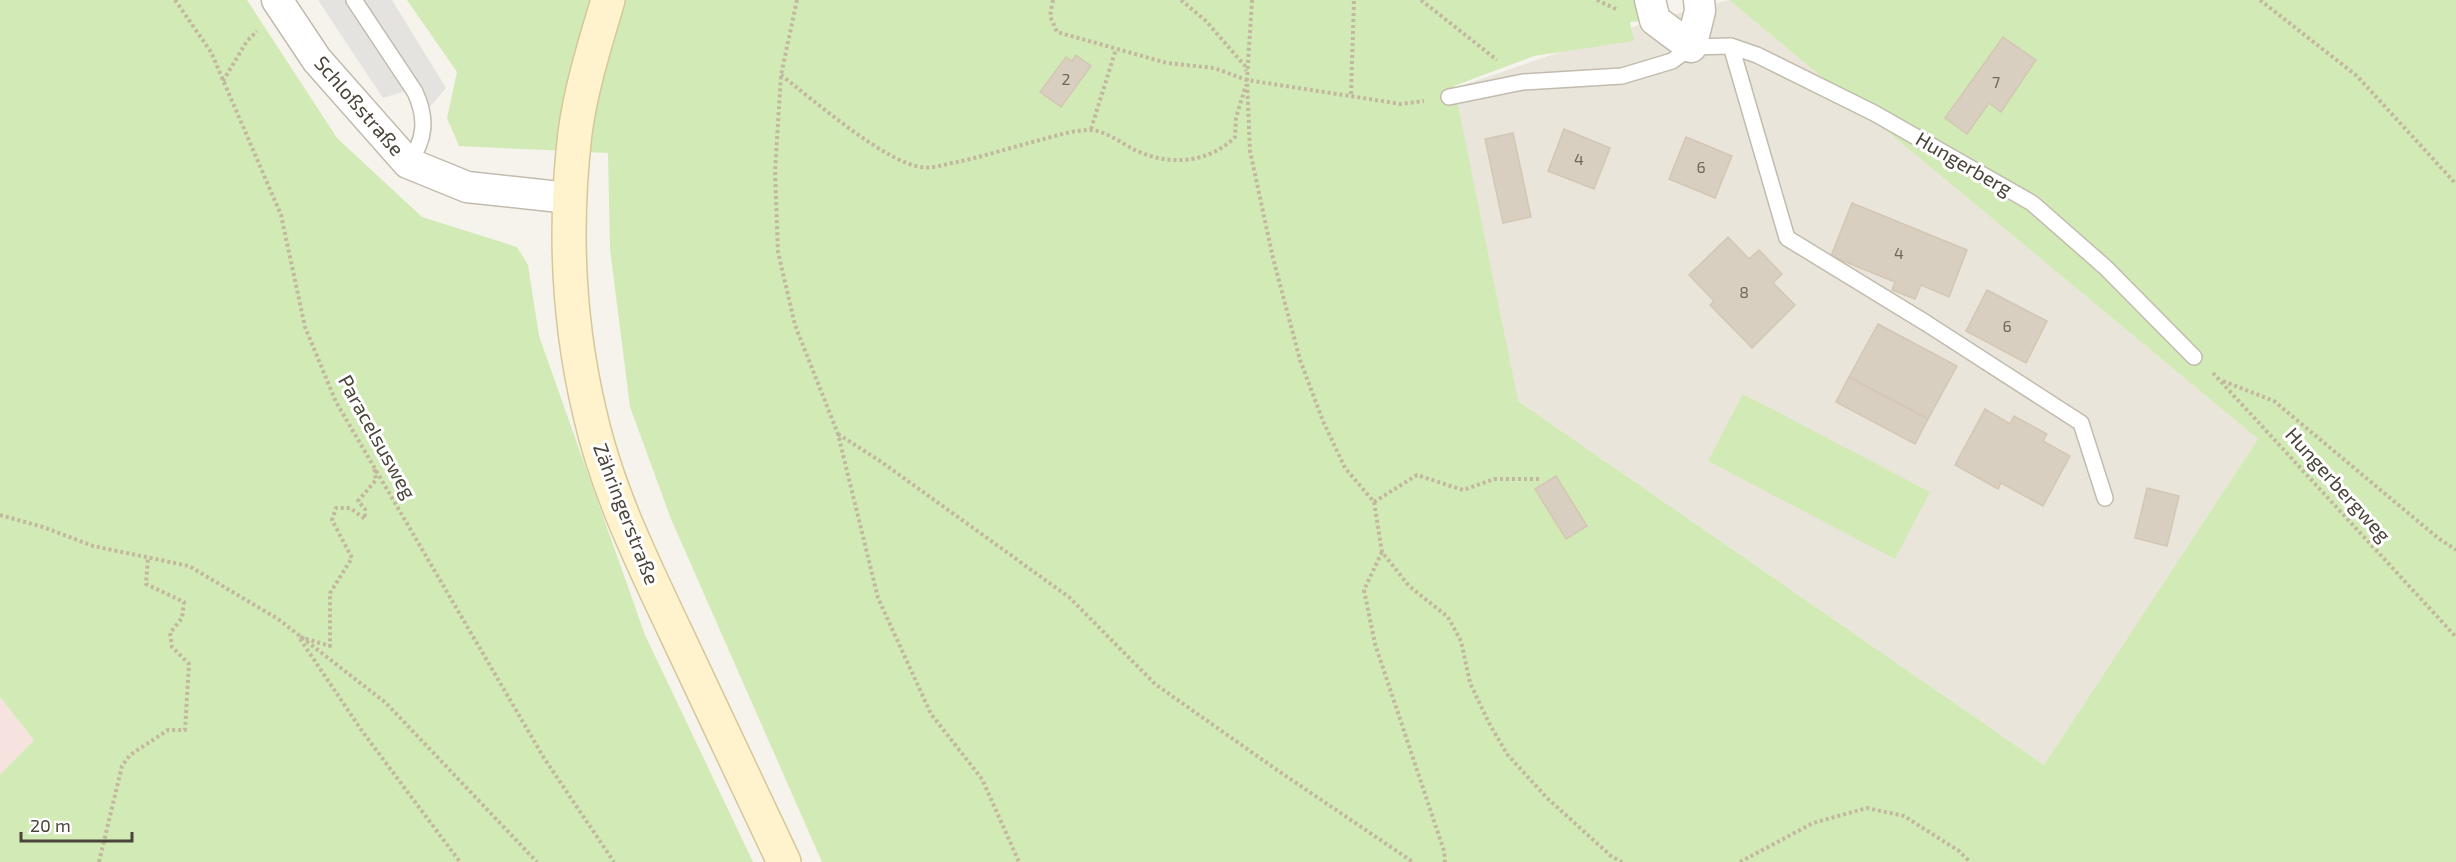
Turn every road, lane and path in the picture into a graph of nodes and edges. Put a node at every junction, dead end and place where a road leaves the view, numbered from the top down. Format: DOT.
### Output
graph roads {
  1 [pos="175,0"];
  2 [pos="354,0"];
  3 [pos="608,0"];
  4 [pos="797,0"];
  5 [pos="1053,0"];
  6 [pos="1181,0"];
  7 [pos="1252,0"];
  8 [pos="1354,0"];
  9 [pos="1421,0"];
  10 [pos="1650,0"];
  11 [pos="1699,0"];
  12 [pos="2259,0"];
  13 [pos="281,7"];
  14 [pos="1731,46"];
  15 [pos="1691,47"];
  16 [pos="1116,49"];
  17 [pos="781,75"];
  18 [pos="1247,80"];
  19 [pos="223,81"];
  20 [pos="1523,81"];
  21 [pos="1351,94"];
  22 [pos="1449,97"];
  23 [pos="1090,129"];
  24 [pos="408,163"];
  25 [pos="2456,184"];
  26 [pos="569,198"];
  27 [pos="2194,357"];
  28 [pos="2222,380"];
  29 [pos="838,434"];
  30 [pos="368,455"];
  31 [pos="1540,479"];
  32 [pos="2105,498"];
  33 [pos="1374,502"];
  34 [pos="0,515"];
  35 [pos="2456,550"];
  36 [pos="1382,552"];
  37 [pos="148,558"];
  38 [pos="298,636"];
  39 [pos="2456,637"];
  40 [pos="99,862"];
  41 [pos="460,862"];
  42 [pos="537,862"];
  43 [pos="614,862"];
  44 [pos="784,862"];
  45 [pos="1019,862"];
  46 [pos="1413,862"];
  47 [pos="1445,862"];
  48 [pos="1622,862"];
  49 [pos="1740,862"];
  50 [pos="1970,862"];
  1 -- 19 [label="path, Paracelsusweg"];
  2 -- 24 [label="lane"];
  3 -- 26 [label="main road, Zähringerstraße"];
  4 -- 17 [label="path"];
  5 -- 16 [label="path"];
  6 -- 18 [label="path"];
  7 -- 18 [label="path"];
  8 -- 21 [label="path"];
  9 -- 20 [label="path"];
  10 -- 15 [label="street"];
  11 -- 15 [label="street"];
  12 -- 25 [label="path"];
  13 -- 19 [label="path"];
  13 -- 24 [label="street, Schloßstraße"];
  14 -- 15 [label="lane, Hungerberg"];
  14 -- 27 [label="lane, Hungerberg"];
  14 -- 32 [label="lane"];
  15 -- 20 [label="lane"];
  16 -- 18 [label="path"];
  16 -- 23 [label="path"];
  17 -- 23 [label="path"];
  17 -- 29 [label="path"];
  18 -- 21 [label="path"];
  18 -- 23 [label="path"];
  18 -- 33 [label="path"];
  19 -- 30 [label="path, Paracelsusweg"];
  20 -- 22 [label="lane"];
  21 -- 22 [label="path"];
  24 -- 26 [label="street, Schloßstraße"];
  26 -- 44 [label="main road, Zähringerstraße"];
  27 -- 28 [label="path, Hungerbergweg"];
  28 -- 35 [label="path"];
  28 -- 39 [label="path, Hungerbergweg"];
  29 -- 45 [label="path"];
  29 -- 46 [label="path"];
  30 -- 38 [label="path"];
  30 -- 43 [label="path, Paracelsusweg"];
  31 -- 33 [label="path"];
  33 -- 36 [label="path"];
  34 -- 37 [label="path"];
  36 -- 47 [label="path"];
  36 -- 48 [label="path"];
  37 -- 38 [label="path"];
  37 -- 40 [label="path"];
  38 -- 41 [label="path"];
  38 -- 42 [label="path"];
  49 -- 50 [label="path"];
}
